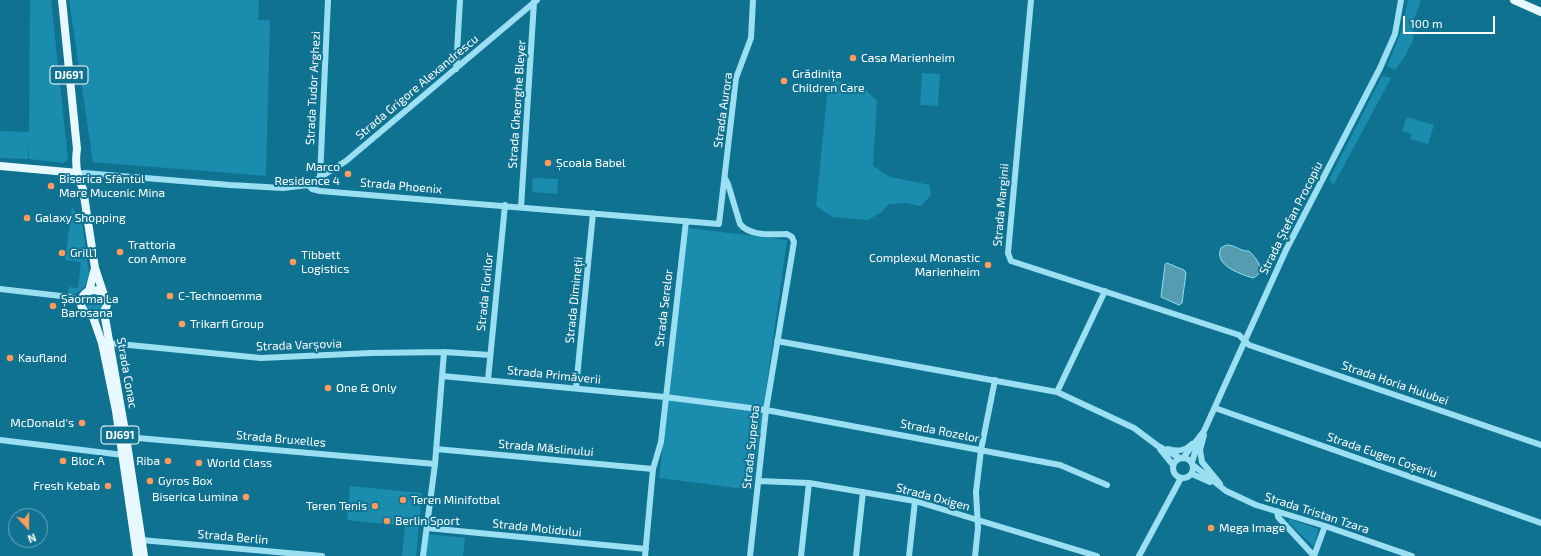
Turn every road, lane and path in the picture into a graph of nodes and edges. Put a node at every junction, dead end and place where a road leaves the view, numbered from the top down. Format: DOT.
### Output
graph roads {
  1 [pos="62,0"];
  2 [pos="328,0"];
  3 [pos="460,0"];
  4 [pos="754,0"];
  5 [pos="1031,0"];
  6 [pos="1514,0"];
  7 [pos="535,1"];
  8 [pos="1400,2"];
  9 [pos="1541,12"];
  10 [pos="456,69"];
  11 [pos="0,166"];
  12 [pos="81,173"];
  13 [pos="320,177"];
  14 [pos="725,178"];
  15 [pos="308,185"];
  16 [pos="505,206"];
  17 [pos="522,207"];
  18 [pos="593,213"];
  19 [pos="686,221"];
  20 [pos="719,224"];
  21 [pos="95,268"];
  22 [pos="0,289"];
  23 [pos="89,291"];
  24 [pos="1105,291"];
  25 [pos="104,295"];
  26 [pos="80,302"];
  27 [pos="104,312"];
  28 [pos="93,317"];
  29 [pos="1244,340"];
  30 [pos="777,341"];
  31 [pos="109,343"];
  32 [pos="444,352"];
  33 [pos="490,355"];
  34 [pos="442,376"];
  35 [pos="488,380"];
  36 [pos="995,380"];
  37 [pos="576,388"];
  38 [pos="1057,392"];
  39 [pos="664,397"];
  40 [pos="1215,408"];
  41 [pos="766,410"];
  42 [pos="1204,431"];
  43 [pos="126,437"];
  44 [pos="0,440"];
  45 [pos="1199,440"];
  46 [pos="1541,444"];
  47 [pos="1158,446"];
  48 [pos="436,449"];
  49 [pos="982,450"];
  50 [pos="123,454"];
  51 [pos="1181,458"];
  52 [pos="435,464"];
  53 [pos="1192,464"];
  54 [pos="1173,465"];
  55 [pos="654,469"];
  56 [pos="1175,474"];
  57 [pos="1192,474"];
  58 [pos="1181,478"];
  59 [pos="759,481"];
  60 [pos="809,482"];
  61 [pos="1107,485"];
  62 [pos="1217,485"];
  63 [pos="1174,489"];
  64 [pos="1226,491"];
  65 [pos="863,492"];
  66 [pos="915,501"];
  67 [pos="1277,511"];
  68 [pos="977,521"];
  69 [pos="1541,523"];
  70 [pos="1324,526"];
  71 [pos="427,528"];
  72 [pos="141,540"];
  73 [pos="646,549"];
  74 [pos="137,556"];
  75 [pos="144,556"];
  76 [pos="322,556"];
  77 [pos="423,556"];
  78 [pos="645,556"];
  79 [pos="750,556"];
  80 [pos="801,556"];
  81 [pos="856,556"];
  82 [pos="909,556"];
  83 [pos="975,556"];
  84 [pos="1097,556"];
  85 [pos="1139,556"];
  86 [pos="1314,556"];
  87 [pos="1412,556"];
  1 -- 12 [label="main road, DJ691"];
  2 -- 13 [label="street, Strada Tudor Arghezi"];
  3 -- 10 [label="street"];
  4 -- 14 [label="street, Strada Aurora"];
  5 -- 24 [label="street, Strada Marginii"];
  6 -- 9 [label="main road"];
  7 -- 10 [label="street, Strada Grigore Alexandrescu"];
  7 -- 17 [label="street, Strada Gheorghe Bleyer"];
  8 -- 29 [label="street, Strada Ștefan Procopiu"];
  10 -- 13 [label="street, Strada Grigore Alexandrescu"];
  11 -- 12 [label="main road"];
  12 -- 15 [label="street, Strada Phoenix"];
  12 -- 21 [label="main road, DJ691"];
  13 -- 15 [label="street, Strada Grigore Alexandrescu"];
  14 -- 20 [label="street, Strada Aurora"];
  14 -- 30 [label="street, Strada Superba"];
  15 -- 16 [label="street, Strada Phoenix"];
  16 -- 17 [label="street, Strada Phoenix"];
  16 -- 33 [label="street, Strada Florilor"];
  17 -- 18 [label="street, Strada Phoenix"];
  18 -- 19 [label="street, Strada Phoenix"];
  18 -- 37 [label="street, Strada Dimineții"];
  19 -- 20 [label="street, Strada Phoenix"];
  19 -- 39 [label="street, Strada Serelor"];
  21 -- 23 [label="main road, DJ691"];
  21 -- 25 [label="main road, DJ691"];
  22 -- 26 [label="street"];
  23 -- 25 [label="main road"];
  23 -- 26 [label="main road, DJ691"];
  24 -- 29 [label="street, Strada Marginii"];
  24 -- 38 [label="street"];
  25 -- 27 [label="main road, DJ691"];
  26 -- 28 [label="main road, DJ691"];
  27 -- 28 [label="main road"];
  27 -- 31 [label="main road, Strada Conac / DJ691"];
  28 -- 50 [label="main road, Strada Conac / DJ691"];
  29 -- 40 [label="street, Strada Ștefan Procopiu"];
  29 -- 46 [label="street, Strada Horia Hulubei"];
  30 -- 36 [label="street"];
  30 -- 41 [label="street, Strada Superba"];
  31 -- 32 [label="street, Strada Varșovia"];
  31 -- 43 [label="main road, Strada Conac / DJ691"];
  32 -- 33 [label="street, Strada Varșovia"];
  32 -- 34 [label="street"];
  33 -- 35 [label="street, Strada Florilor"];
  34 -- 35 [label="street, Strada Primăverii"];
  34 -- 48 [label="street"];
  35 -- 37 [label="street, Strada Primăverii"];
  36 -- 38 [label="street"];
  36 -- 49 [label="street"];
  37 -- 39 [label="street, Strada Primăverii"];
  38 -- 47 [label="street"];
  39 -- 41 [label="street, Strada Primăverii"];
  39 -- 55 [label="street, Strada Serelor"];
  40 -- 42 [label="street, Strada Ștefan Procopiu"];
  40 -- 69 [label="street, Strada Eugen Coșeriu"];
  41 -- 49 [label="street, Strada Rozelor"];
  41 -- 59 [label="street, Strada Superba"];
  42 -- 45 [label="street, Strada Ștefan Procopiu"];
  42 -- 47 [label="street"];
  42 -- 64 [label="street"];
  43 -- 52 [label="street, Strada Bruxelles"];
  43 -- 72 [label="main road, Strada Conac / DJ691"];
  44 -- 50 [label="street"];
  45 -- 51 [label="street, Strada Ștefan Procopiu"];
  45 -- 53 [label="street, Strada Ștefan Procopiu"];
  47 -- 51 [label="street"];
  47 -- 54 [label="street"];
  48 -- 52 [label="street"];
  48 -- 55 [label="street, Strada Măslinului"];
  49 -- 61 [label="street, Strada Rozelor"];
  49 -- 68 [label="street"];
  50 -- 74 [label="main road, Strada Conac / DJ691"];
  51 -- 53 [label="street"];
  51 -- 54 [label="street"];
  52 -- 71 [label="street"];
  53 -- 57 [label="street"];
  53 -- 62 [label="street, Strada Tristan Tzara"];
  54 -- 56 [label="street"];
  55 -- 73 [label="street, Strada Serelor"];
  56 -- 58 [label="street"];
  56 -- 63 [label="street"];
  57 -- 58 [label="street"];
  57 -- 62 [label="street, Strada Tristan Tzara"];
  58 -- 63 [label="street"];
  59 -- 60 [label="street, Strada Oxigen"];
  59 -- 79 [label="street, Strada Superba"];
  60 -- 65 [label="street, Strada Oxigen"];
  60 -- 80 [label="street"];
  62 -- 64 [label="street, Strada Tristan Tzara"];
  63 -- 85 [label="street"];
  64 -- 67 [label="street, Strada Tristan Tzara"];
  65 -- 66 [label="street, Strada Oxigen"];
  65 -- 81 [label="street"];
  66 -- 68 [label="street, Strada Oxigen"];
  66 -- 82 [label="street"];
  67 -- 70 [label="street, Strada Tristan Tzara"];
  67 -- 86 [label="street"];
  68 -- 83 [label="street"];
  68 -- 84 [label="street, Strada Oxigen"];
  70 -- 86 [label="street"];
  70 -- 87 [label="street, Strada Tristan Tzara"];
  71 -- 73 [label="street, Strada Molidului"];
  71 -- 77 [label="street"];
  72 -- 75 [label="main road, Strada Conac / DJ691"];
  72 -- 76 [label="street, Strada Berlin"];
  73 -- 78 [label="street, Strada Serelor"];
}
